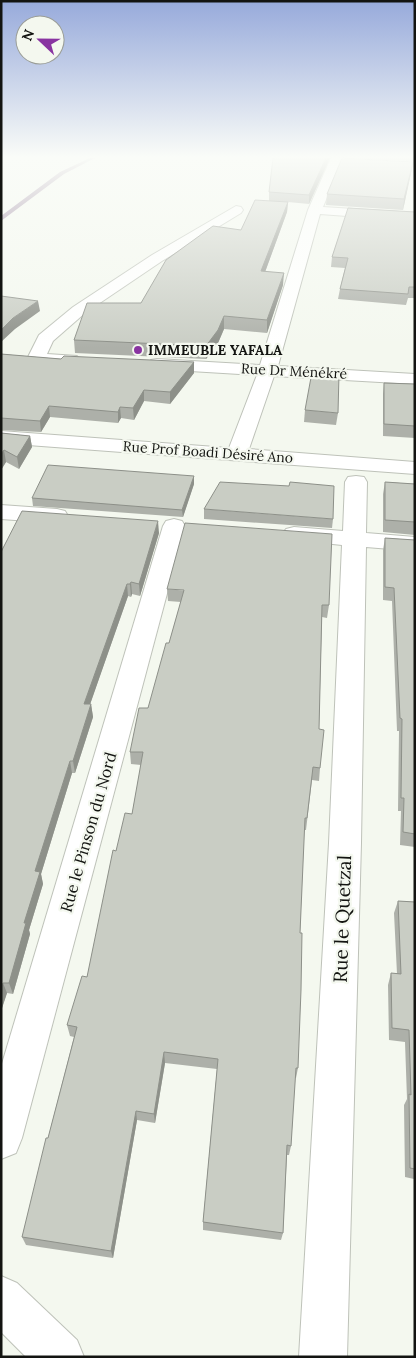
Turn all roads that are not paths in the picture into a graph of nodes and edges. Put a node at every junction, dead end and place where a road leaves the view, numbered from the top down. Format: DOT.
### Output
graph roads {
  1 [pos="217,221"];
  2 [pos="312,221"];
  3 [pos="84,361"];
  4 [pos="142,364"];
  5 [pos="268,369"];
  6 [pos="415,379"];
  7 [pos="1,437"];
  8 [pos="237,454"];
  9 [pos="415,468"];
  10 [pos="356,482"];
  11 [pos="1,512"];
  12 [pos="78,518"];
  13 [pos="174,526"];
  14 [pos="268,533"];
  15 [pos="354,538"];
  16 [pos="415,544"];
  17 [pos="1,1138"];
  18 [pos="1,1299"];
  19 [pos="60,1357"];
  20 [pos="323,1357"];
  1 -- 3 [label="street"];
  2 -- 5 [label="street"];
  4 -- 5 [label="street, Rue Dr Ménékré"];
  5 -- 6 [label="street, Rue Dr Ménékré"];
  5 -- 8 [label="street"];
  7 -- 8 [label="street, Rue Prof Boadi Désiré Ano"];
  8 -- 9 [label="street, Rue Prof Boadi Désiré Ano"];
  10 -- 15 [label="street, Rue le Quetzal"];
  11 -- 12 [label="street"];
  13 -- 17 [label="street, Rue le Pinson du Nord"];
  14 -- 15 [label="street"];
  15 -- 16 [label="street"];
  15 -- 20 [label="street, Rue le Quetzal"];
  18 -- 19 [label="street"];
}
